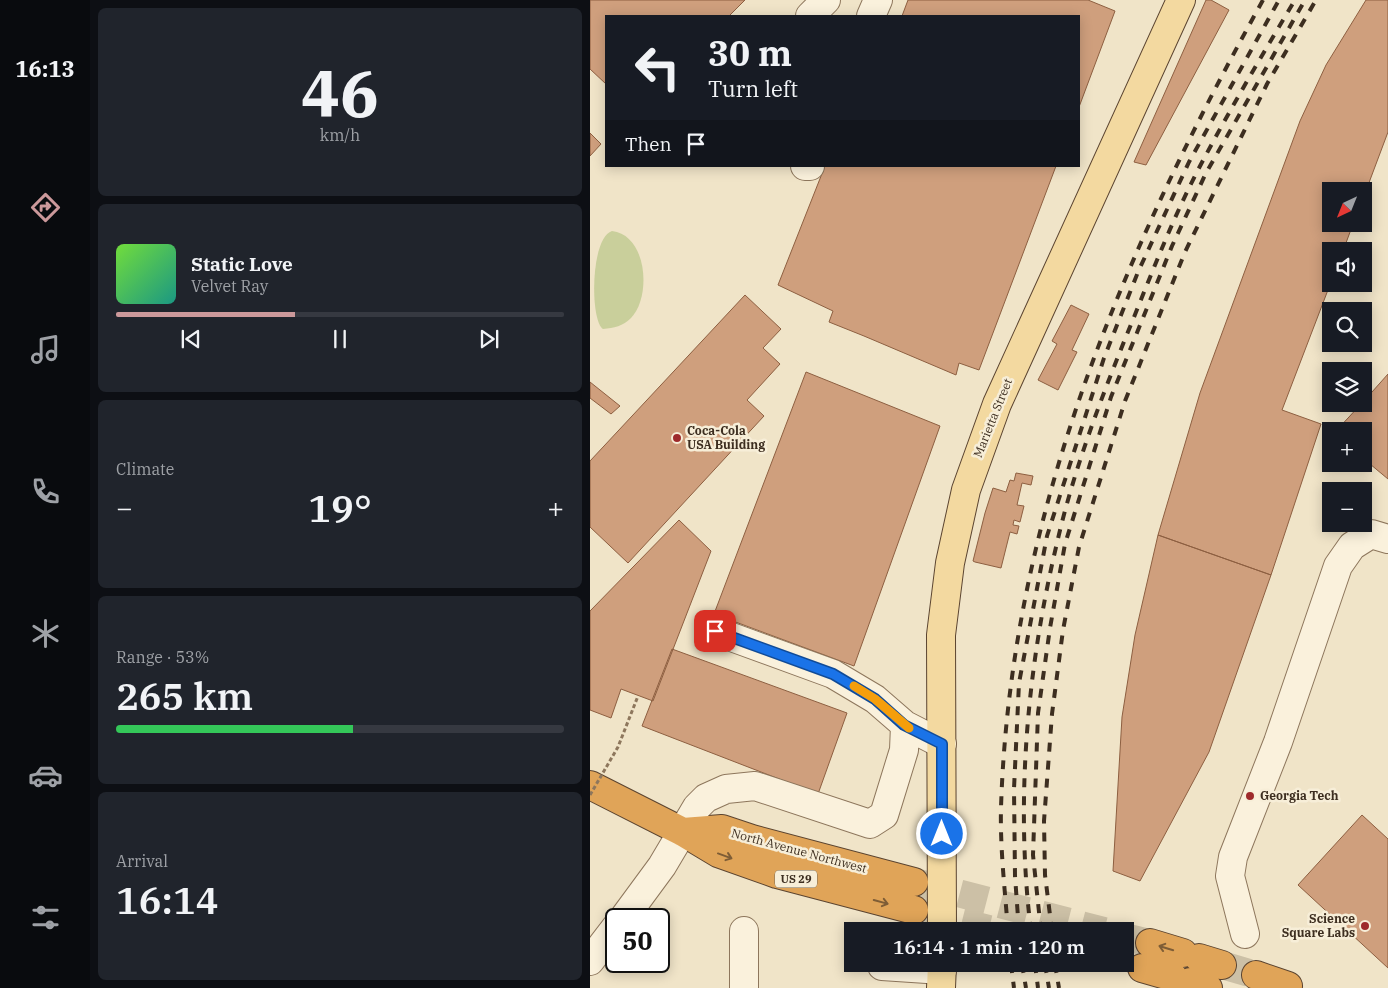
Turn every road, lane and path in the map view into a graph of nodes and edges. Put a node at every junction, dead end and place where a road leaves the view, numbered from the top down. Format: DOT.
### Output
graph roads {
  1 [pos="826,0"];
  2 [pos="878,0"];
  3 [pos="1181,0"];
  4 [pos="811,15"];
  5 [pos="871,15"];
  6 [pos="1388,539"];
  7 [pos="715,631"];
  8 [pos="638,696"];
  9 [pos="904,725"];
  10 [pos="942,744"];
  11 [pos="590,784"];
  12 [pos="590,795"];
  13 [pos="683,832"];
  14 [pos="914,882"];
  15 [pos="631,908"];
  16 [pos="914,910"];
  17 [pos="942,922"];
  18 [pos="744,931"];
  19 [pos="1245,934"];
  20 [pos="605,941"];
  21 [pos="1146,956"];
  22 [pos="590,961"];
  23 [pos="1196,971"];
  24 [pos="927,972"];
  25 [pos="942,974"];
  26 [pos="1256,976"];
  27 [pos="1288,986"];
  28 [pos="744,988"];
  1 -- 4 [label="street"];
  2 -- 5 [label="street"];
  3 -- 10 [label="main road, Marietta Street"];
  6 -- 19 [label="street"];
  7 -- 9 [label="street"];
  8 -- 12 [label="path, bridge"];
  9 -- 10 [label="street"];
  9 -- 13 [label="street"];
  10 -- 17 [label="main road, Marietta Street"];
  11 -- 13 [label="highway, North Avenue Northwest / US 29"];
  13 -- 14 [label="highway, North Avenue Northwest / US 29"];
  13 -- 15 [label="street"];
  13 -- 16 [label="highway, North Avenue Northwest / US 29, one-way"];
  18 -- 28 [label="street"];
  20 -- 22 [label="street"];
  21 -- 23 [label="highway"];
  24 -- 25 [label="street"];
  26 -- 27 [label="highway"];
}
